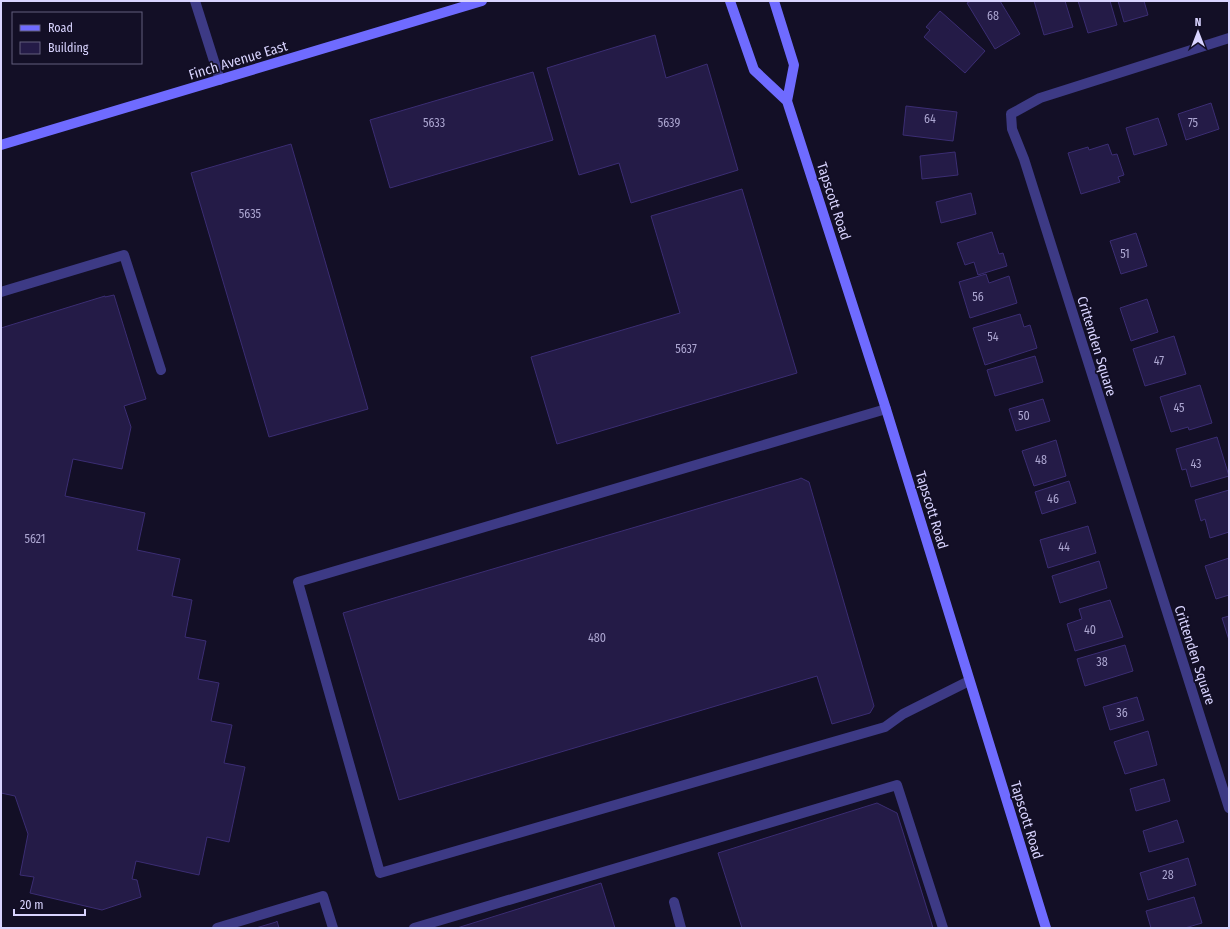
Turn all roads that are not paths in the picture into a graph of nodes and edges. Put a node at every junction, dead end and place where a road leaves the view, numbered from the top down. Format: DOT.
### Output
graph roads {
  1 [pos="195,1"];
  2 [pos="482,1"];
  3 [pos="730,1"];
  4 [pos="774,1"];
  5 [pos="1229,38"];
  6 [pos="220,80"];
  7 [pos="787,101"];
  8 [pos="1,145"];
  9 [pos="1,292"];
  10 [pos="162,370"];
  11 [pos="886,409"];
  12 [pos="969,681"];
  13 [pos="1229,808"];
  14 [pos="674,902"];
  15 [pos="217,928"];
  16 [pos="333,928"];
  17 [pos="414,928"];
  18 [pos="681,928"];
  19 [pos="943,928"];
  20 [pos="1046,928"];
  1 -- 6 [label="street"];
  2 -- 6 [label="street, Finch Avenue East"];
  3 -- 7 [label="street, Tapscott Road"];
  4 -- 7 [label="street, Tapscott Road"];
  5 -- 13 [label="street, Crittenden Square"];
  6 -- 8 [label="street, Finch Avenue East"];
  7 -- 11 [label="street, Tapscott Road"];
  9 -- 10 [label="street"];
  11 -- 12 [label="street, Tapscott Road"];
  11 -- 12 [label="street"];
  12 -- 20 [label="street, Tapscott Road"];
  14 -- 18 [label="street"];
  15 -- 16 [label="street"];
  17 -- 19 [label="street"];
}
